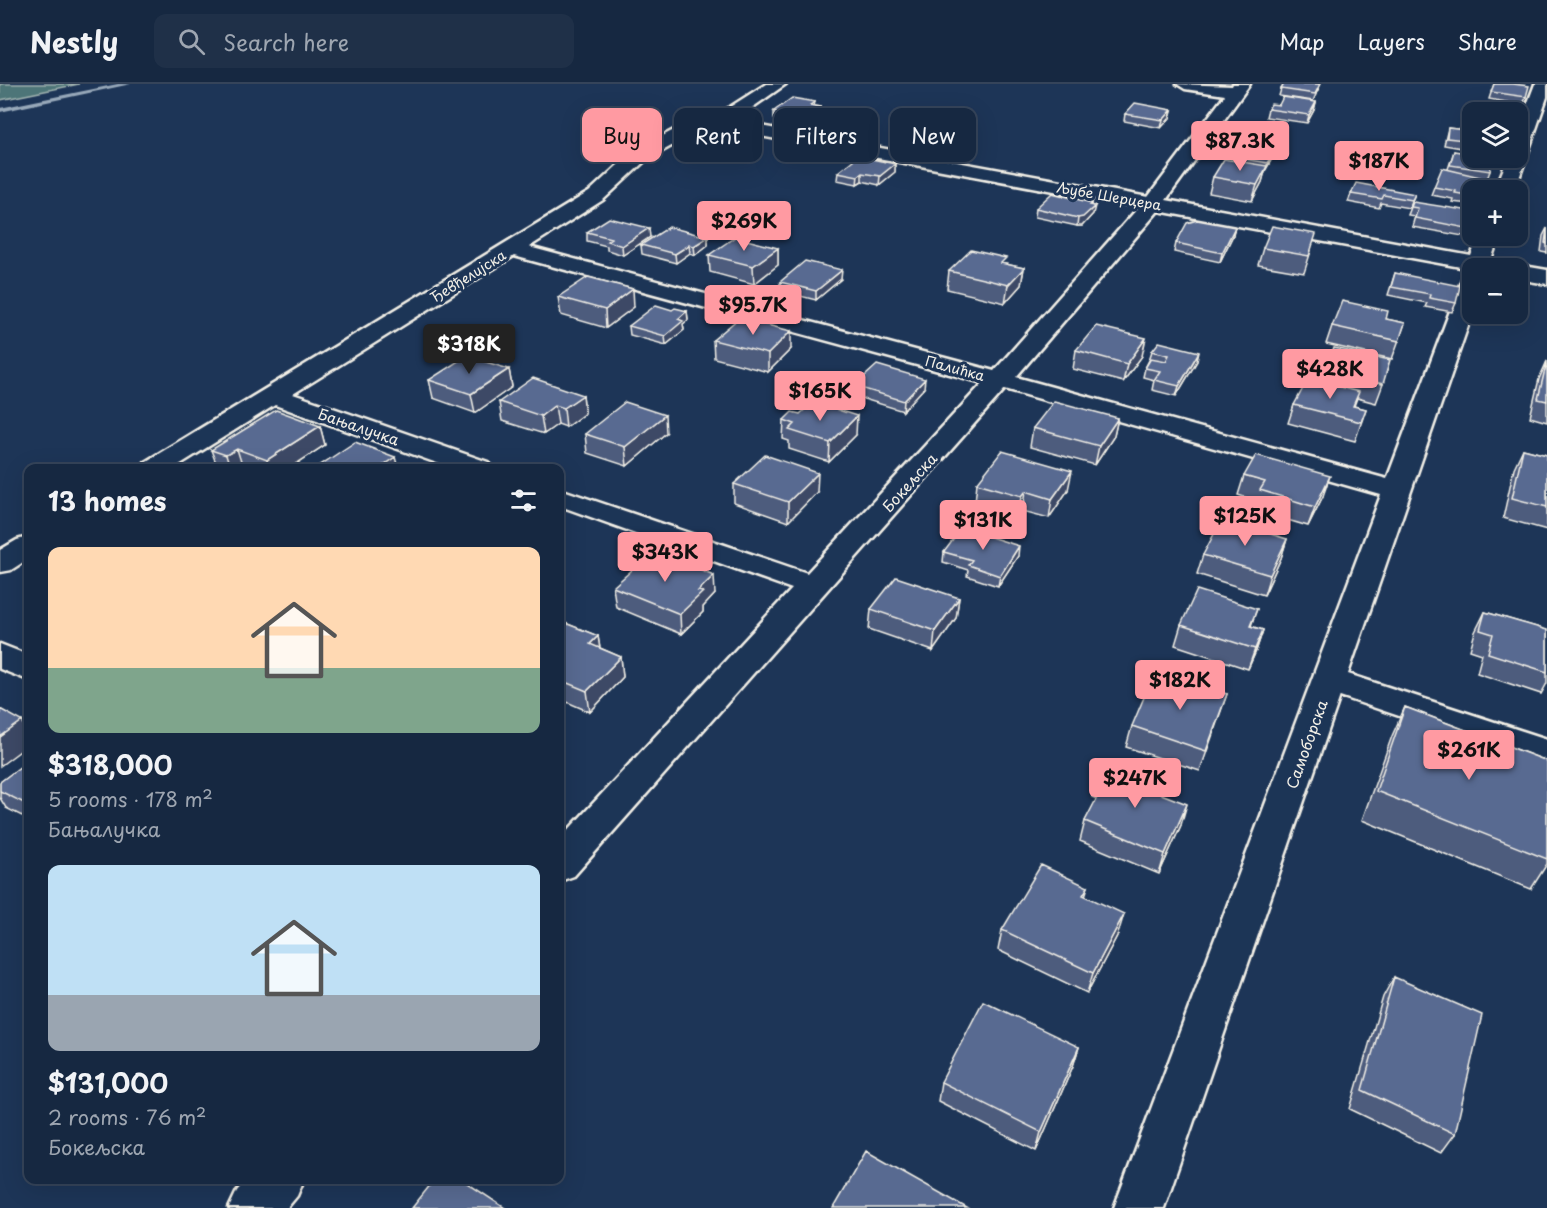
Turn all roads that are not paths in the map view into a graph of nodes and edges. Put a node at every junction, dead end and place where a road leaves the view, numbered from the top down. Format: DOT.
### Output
graph roads {
  1 [pos="778,84"];
  2 [pos="1185,84"];
  3 [pos="1543,84"];
  4 [pos="1239,88"];
  5 [pos="740,108"];
  6 [pos="1528,126"];
  7 [pos="762,131"];
  8 [pos="674,137"];
  9 [pos="1153,204"];
  10 [pos="512,249"];
  11 [pos="1462,268"];
  12 [pos="1528,274"];
  13 [pos="1547,277"];
  14 [pos="1462,310"];
  15 [pos="1000,380"];
  16 [pos="273,396"];
  17 [pos="162,464"];
  18 [pos="467,464"];
  19 [pos="1397,491"];
  20 [pos="564,497"];
  21 [pos="24,548"];
  22 [pos="0,563"];
  23 [pos="815,586"];
  24 [pos="0,655"];
  25 [pos="24,667"];
  26 [pos="1329,680"];
  27 [pos="1547,753"];
  28 [pos="564,862"];
  29 [pos="276,1184"];
  30 [pos="254,1208"];
  31 [pos="1139,1208"];
  1 -- 5 [label="street, Ђевђелијска"];
  2 -- 4 [label="street"];
  3 -- 6 [label="street"];
  4 -- 9 [label="street, Бокељска"];
  7 -- 9 [label="street, Љубе Шерцера"];
  8 -- 10 [label="street, Ђевђелијска"];
  9 -- 11 [label="street, Љубе Шерцера"];
  9 -- 15 [label="street, Бокељска"];
  10 -- 15 [label="street, Палићка"];
  10 -- 16 [label="street, Ђевђелијска"];
  12 -- 13 [label="street"];
  14 -- 19 [label="street, Самоборска"];
  15 -- 19 [label="street, Палићка"];
  15 -- 23 [label="street, Бокељска"];
  16 -- 17 [label="street, Ђевђелијска"];
  16 -- 18 [label="street, Бањалучка"];
  19 -- 26 [label="street, Самоборска"];
  20 -- 23 [label="street"];
  21 -- 22 [label="street"];
  23 -- 28 [label="street, Бокељска"];
  24 -- 25 [label="street"];
  26 -- 27 [label="street"];
  26 -- 31 [label="street, Самоборска"];
  29 -- 30 [label="street"];
}
